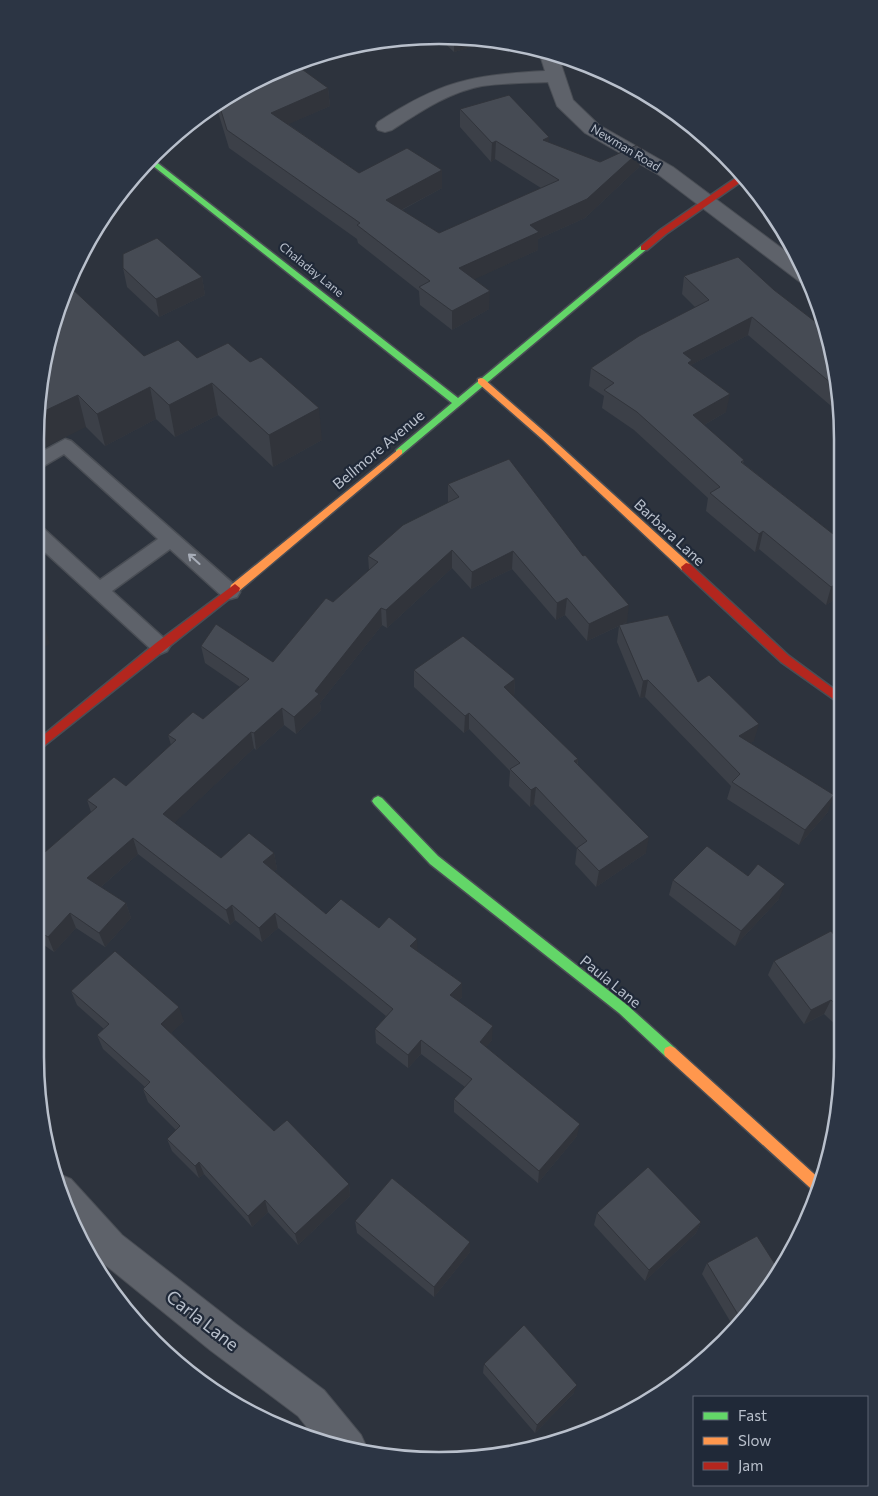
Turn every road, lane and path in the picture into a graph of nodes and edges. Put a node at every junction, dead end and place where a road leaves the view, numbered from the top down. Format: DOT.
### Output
graph roads {
  1 [pos="550,60"];
  2 [pos="555,76"];
  3 [pos="385,126"];
  4 [pos="156,164"];
  5 [pos="738,180"];
  6 [pos="708,202"];
  7 [pos="795,268"];
  8 [pos="481,381"];
  9 [pos="457,402"];
  10 [pos="44,458"];
  11 [pos="171,539"];
  12 [pos="44,540"];
  13 [pos="99,590"];
  14 [pos="230,592"];
  15 [pos="160,646"];
  16 [pos="834,695"];
  17 [pos="44,742"];
  18 [pos="378,801"];
  19 [pos="813,1183"];
  20 [pos="74,1208"];
  21 [pos="341,1440"];
  1 -- 2 [label="street, Newman Road"];
  2 -- 3 [label="street"];
  2 -- 6 [label="street, Newman Road"];
  4 -- 9 [label="street, Chaladay Lane"];
  5 -- 6 [label="street, Bellmore Avenue"];
  6 -- 7 [label="street, Newman Road"];
  6 -- 8 [label="street, Bellmore Avenue"];
  8 -- 9 [label="street, Bellmore Avenue"];
  8 -- 16 [label="street, Barbara Lane"];
  9 -- 14 [label="street, Bellmore Avenue"];
  10 -- 11 [label="lane"];
  11 -- 13 [label="lane"];
  14 -- 11 [label="lane, one-way"];
  12 -- 13 [label="lane"];
  13 -- 15 [label="lane"];
  14 -- 15 [label="street, Bellmore Avenue"];
  15 -- 17 [label="street, Bellmore Avenue"];
  18 -- 19 [label="street, Paula Lane"];
  20 -- 21 [label="street, Carla Lane"];
}
